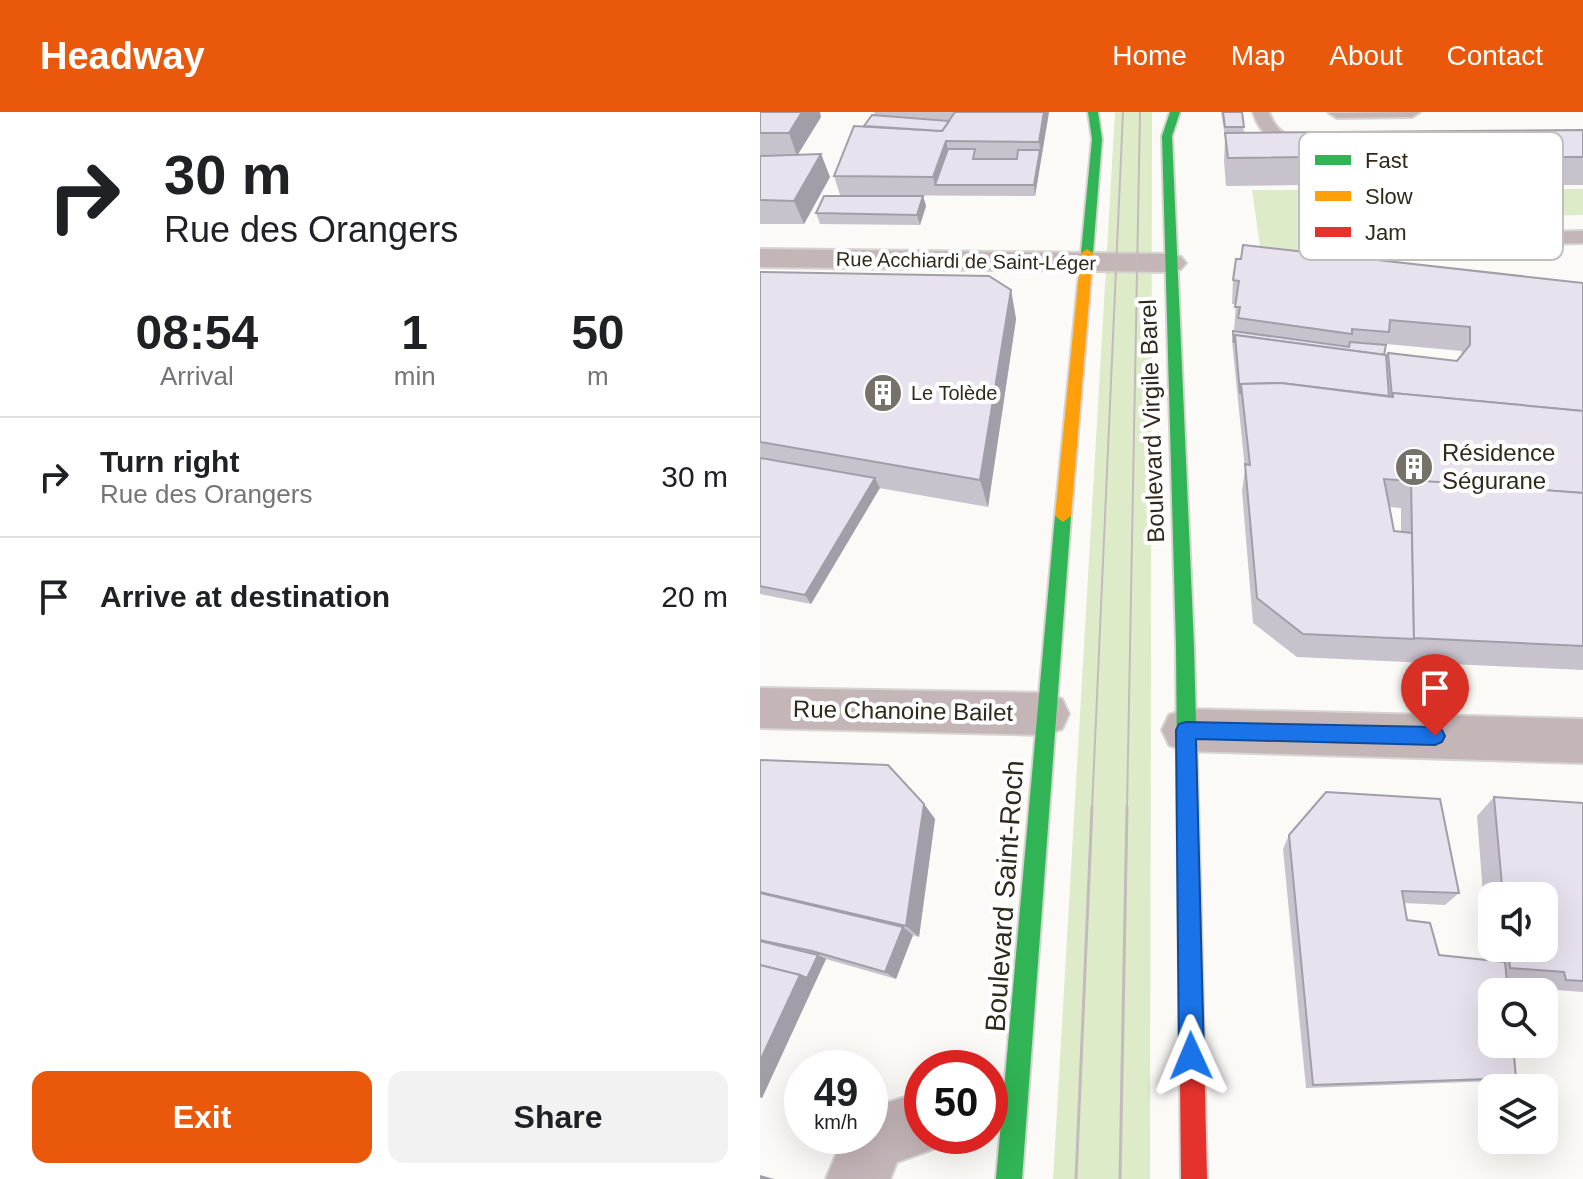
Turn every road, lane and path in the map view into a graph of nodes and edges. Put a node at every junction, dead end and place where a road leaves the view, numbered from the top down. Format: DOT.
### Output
graph roads {
  1 [pos="1093,112"];
  2 [pos="1175,112"];
  3 [pos="1261,112"];
  4 [pos="1412,112"];
  5 [pos="1337,113"];
  6 [pos="1299,146"];
  7 [pos="1563,237"];
  8 [pos="1583,237"];
  9 [pos="760,258"];
  10 [pos="1084,263"];
  11 [pos="1171,263"];
  12 [pos="760,708"];
  13 [pos="1046,714"];
  14 [pos="1186,730"];
  15 [pos="1583,741"];
  16 [pos="1008,1053"];
  17 [pos="904,1128"];
  18 [pos="1007,1154"];
  19 [pos="858,1179"];
  20 [pos="1009,1179"];
  21 [pos="1194,1179"];
  1 -- 10 [label="main road"];
  2 -- 11 [label="main road, Boulevard Virgile Barel"];
  3 -- 6 [label="lane"];
  4 -- 5 [label="lane"];
  7 -- 8 [label="lane"];
  9 -- 10 [label="street, Rue Acchiardi de Saint-Léger"];
  10 -- 11 [label="street, Rue Acchiardi de Saint-Léger"];
  10 -- 13 [label="main road"];
  11 -- 14 [label="main road, Boulevard Virgile Barel"];
  12 -- 13 [label="street, Rue Chanoine Bailet"];
  13 -- 16 [label="main road, Boulevard Saint-Roch"];
  14 -- 15 [label="street"];
  14 -- 21 [label="main road"];
  17 -- 19 [label="street"];
  18 -- 20 [label="main road, Boulevard Saint-Roch"];
}
